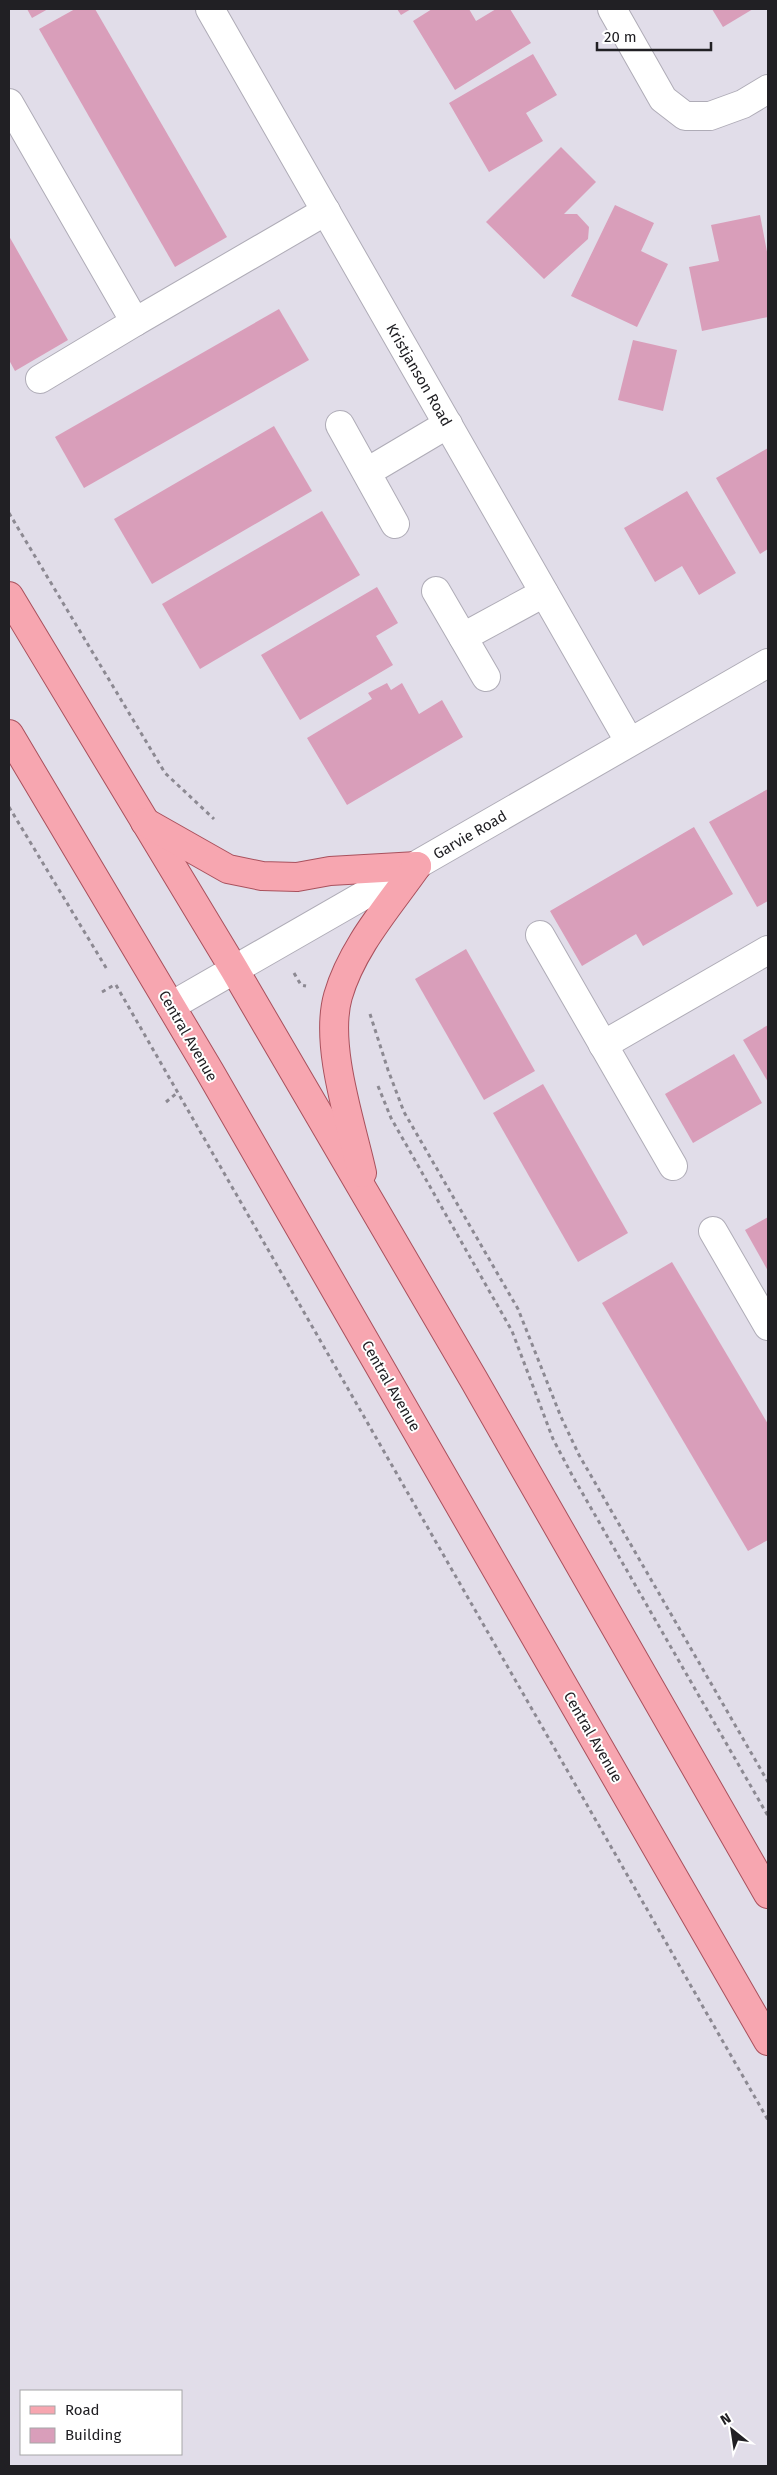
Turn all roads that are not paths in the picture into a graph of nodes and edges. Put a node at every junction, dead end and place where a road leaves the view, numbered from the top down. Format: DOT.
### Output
graph roads {
  1 [pos="210,9"];
  2 [pos="612,9"];
  3 [pos="768,89"];
  4 [pos="9,103"];
  5 [pos="326,211"];
  6 [pos="135,322"];
  7 [pos="40,379"];
  8 [pos="448,424"];
  9 [pos="340,425"];
  10 [pos="367,472"];
  11 [pos="395,524"];
  12 [pos="436,591"];
  13 [pos="544,593"];
  14 [pos="9,596"];
  15 [pos="463,637"];
  16 [pos="768,663"];
  17 [pos="486,677"];
  18 [pos="9,734"];
  19 [pos="629,741"];
  20 [pos="143,820"];
  21 [pos="417,866"];
  22 [pos="540,935"];
  23 [pos="768,950"];
  24 [pos="234,969"];
  25 [pos="171,1006"];
  26 [pos="603,1044"];
  27 [pos="673,1166"];
  28 [pos="368,1199"];
  29 [pos="713,1232"];
  30 [pos="768,1326"];
  31 [pos="768,1894"];
  32 [pos="768,2040"];
  1 -- 5 [label="street, Kristjanson Road"];
  2 -- 3 [label="street"];
  4 -- 6 [label="street"];
  5 -- 6 [label="street"];
  5 -- 8 [label="street, Kristjanson Road"];
  6 -- 7 [label="street"];
  8 -- 10 [label="street"];
  8 -- 13 [label="street, Kristjanson Road"];
  9 -- 10 [label="street"];
  10 -- 11 [label="street"];
  12 -- 15 [label="street"];
  13 -- 15 [label="street"];
  13 -- 19 [label="street, Kristjanson Road"];
  14 -- 20 [label="main road"];
  15 -- 17 [label="street"];
  16 -- 19 [label="street, Garvie Road"];
  18 -- 25 [label="main road, Central Avenue"];
  19 -- 21 [label="street, Garvie Road"];
  20 -- 21 [label="main road"];
  20 -- 24 [label="main road"];
  21 -- 24 [label="street, Garvie Road"];
  21 -- 28 [label="main road"];
  22 -- 26 [label="street"];
  23 -- 26 [label="street"];
  24 -- 25 [label="street, Garvie Road"];
  24 -- 28 [label="main road"];
  25 -- 32 [label="main road, Central Avenue"];
  26 -- 27 [label="street"];
  28 -- 31 [label="main road"];
  29 -- 30 [label="street"];
}
